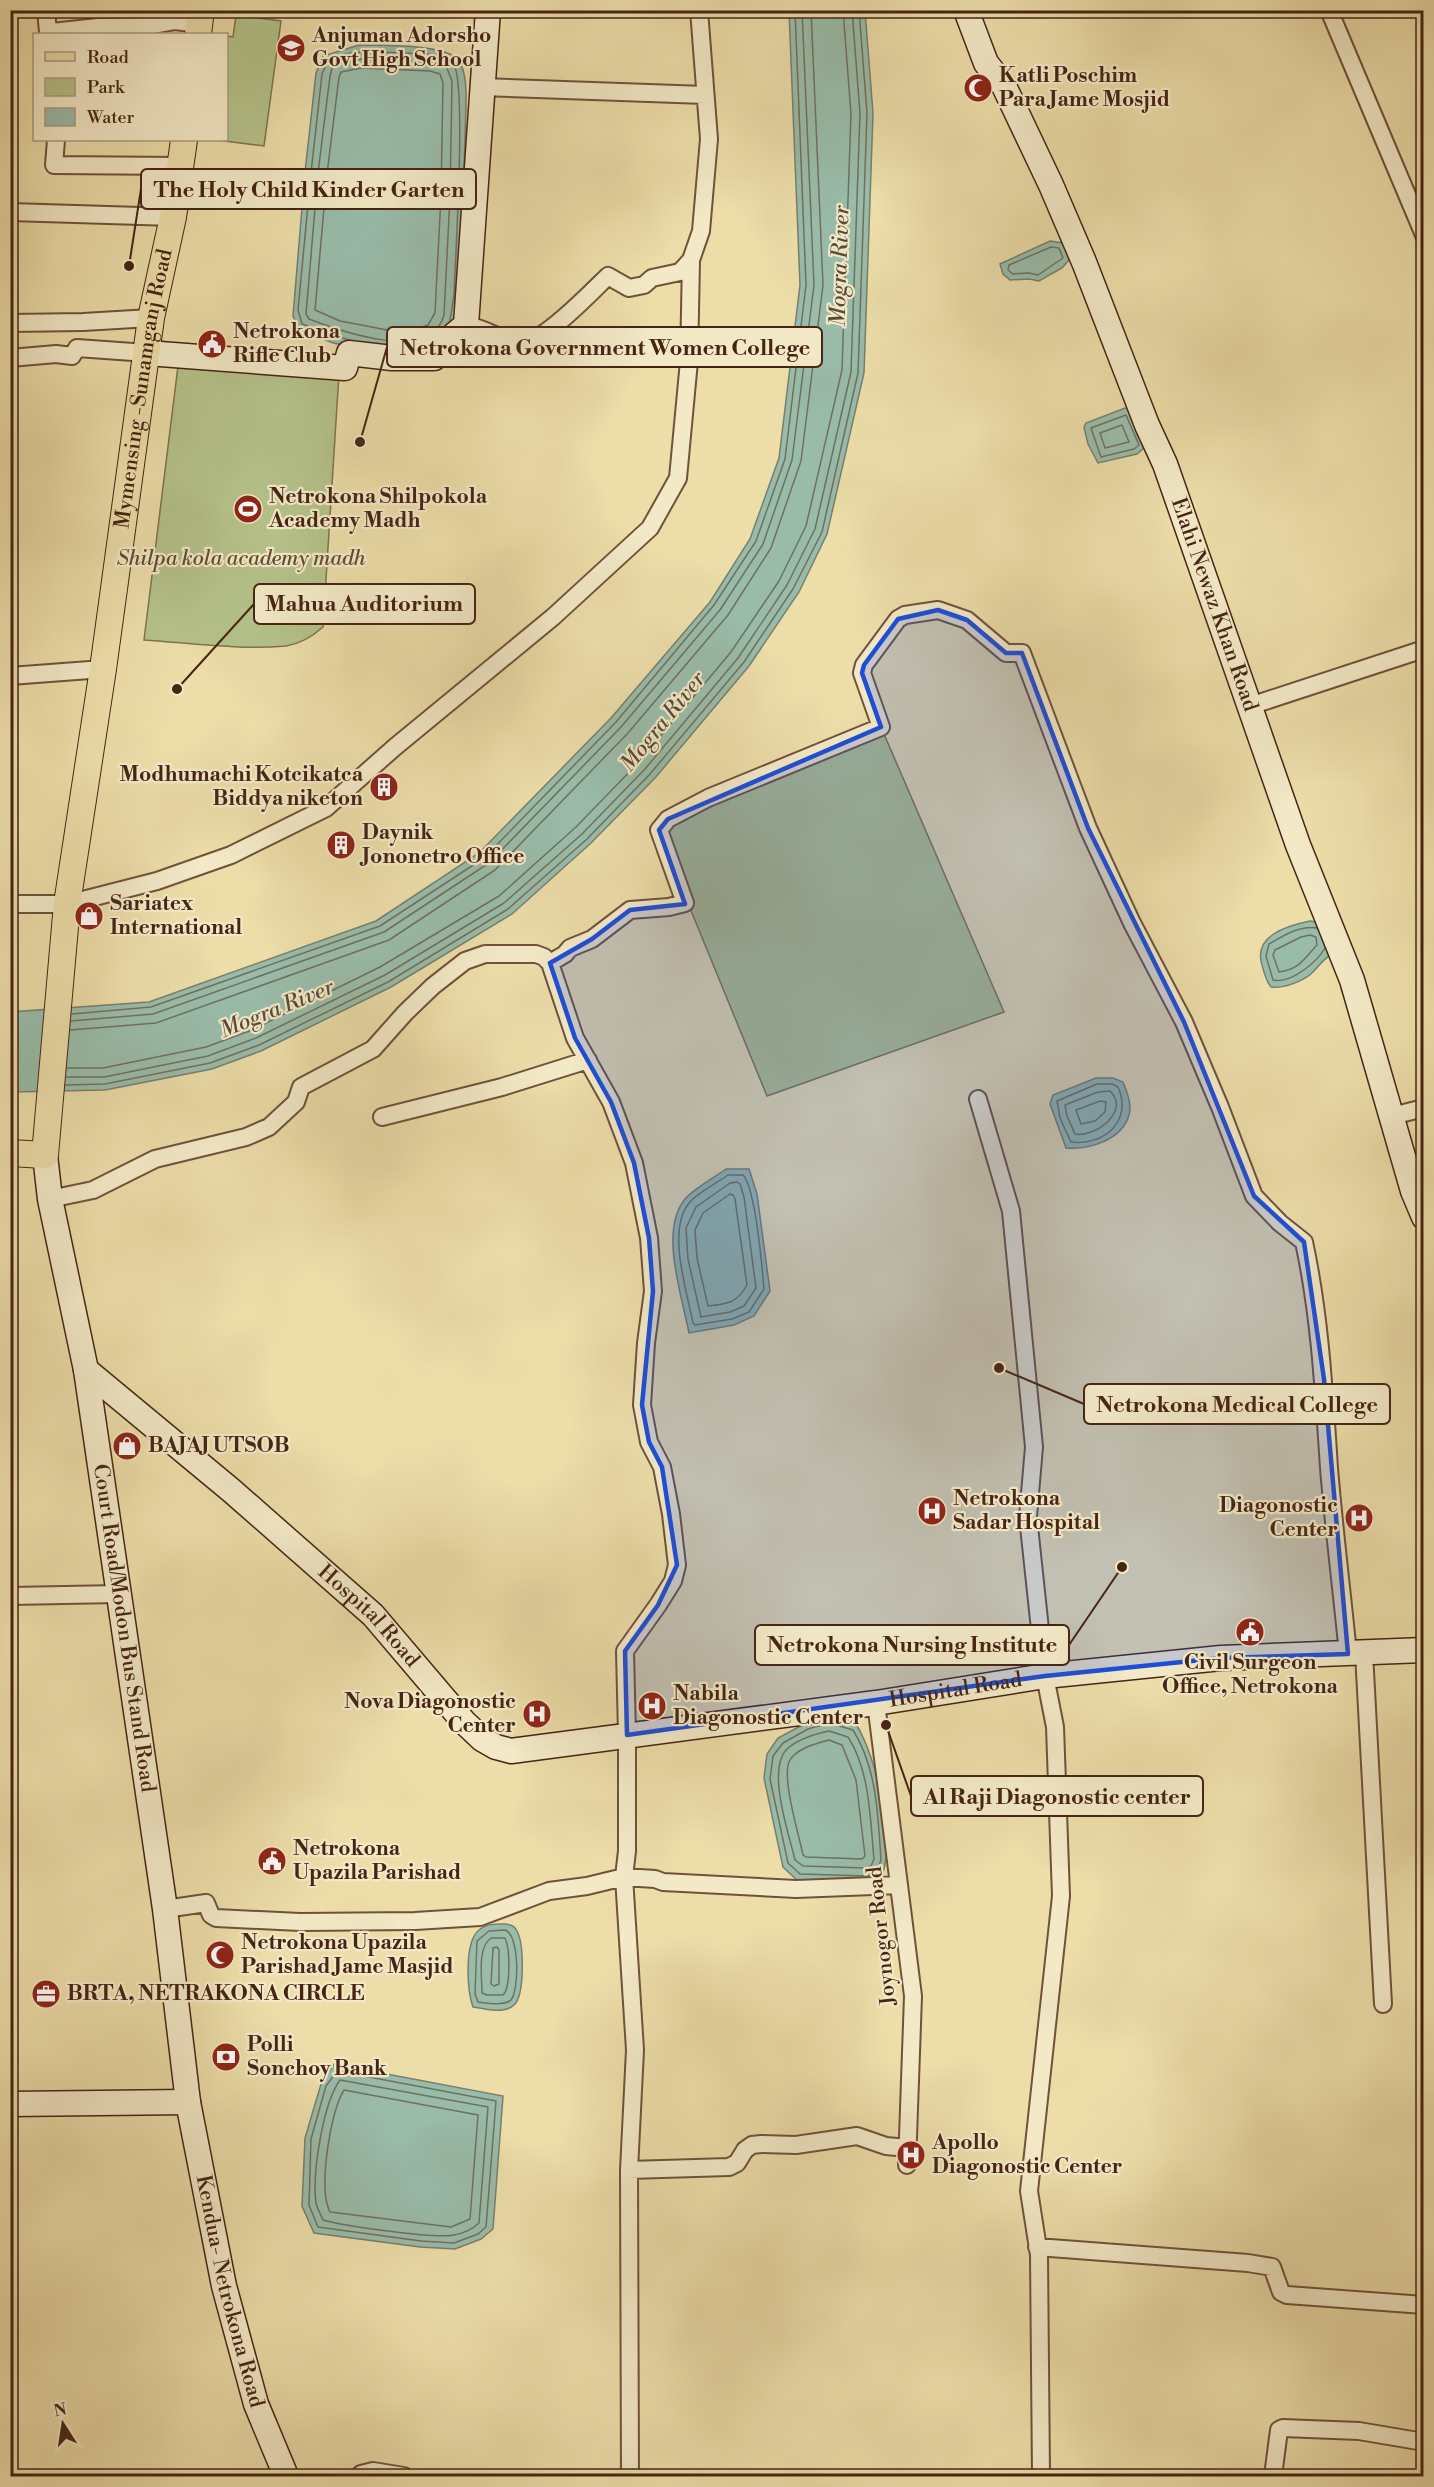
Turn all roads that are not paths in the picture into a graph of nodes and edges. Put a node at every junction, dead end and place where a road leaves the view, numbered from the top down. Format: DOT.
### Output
graph roads {
  1 [pos="46,10"];
  2 [pos="488,10"];
  3 [pos="699,10"];
  4 [pos="966,10"];
  5 [pos="1329,10"];
  6 [pos="200,23"];
  7 [pos="61,33"];
  8 [pos="482,87"];
  9 [pos="705,95"];
  10 [pos="56,141"];
  11 [pos="183,141"];
  12 [pos="180,166"];
  13 [pos="10,212"];
  14 [pos="173,217"];
  15 [pos="1424,235"];
  16 [pos="691,260"];
  17 [pos="151,318"];
  18 [pos="10,323"];
  19 [pos="466,326"];
  20 [pos="147,353"];
  21 [pos="10,357"];
  22 [pos="1424,649"];
  23 [pos="103,669"];
  24 [pos="10,676"];
  25 [pos="1250,706"];
  26 [pos="10,904"];
  27 [pos="66,913"];
  28 [pos="550,963"];
  29 [pos="588,1060"];
  30 [pos="978,1099"];
  31 [pos="1424,1108"];
  32 [pos="1392,1116"];
  33 [pos="382,1117"];
  34 [pos="10,1153"];
  35 [pos="45,1155"];
  36 [pos="1418,1193"];
  37 [pos="50,1199"];
  38 [pos="1424,1217"];
  39 [pos="86,1370"];
  40 [pos="119,1594"];
  41 [pos="10,1596"];
  42 [pos="1424,1650"];
  43 [pos="1356,1653"];
  44 [pos="1045,1676"];
  45 [pos="876,1703"];
  46 [pos="627,1735"];
  47 [pos="624,1877"];
  48 [pos="899,1885"];
  49 [pos="165,1909"];
  50 [pos="1383,2004"];
  51 [pos="188,2102"];
  52 [pos="10,2104"];
  53 [pos="629,2170"];
  54 [pos="1037,2247"];
  55 [pos="1424,2305"];
  56 [pos="1424,2442"];
  57 [pos="286,2476"];
  58 [pos="360,2476"];
  59 [pos="404,2476"];
  60 [pos="630,2476"];
  61 [pos="1041,2476"];
  62 [pos="1273,2476"];
  1 -- 7 [label="street"];
  2 -- 8 [label="street"];
  3 -- 9 [label="street"];
  4 -- 25 [label="street, Elahi Newaz Khan Road"];
  5 -- 15 [label="street"];
  6 -- 7 [label="street"];
  8 -- 9 [label="street"];
  8 -- 19 [label="street"];
  9 -- 16 [label="street"];
  10 -- 12 [label="street"];
  11 -- 12 [label="main road, Mymensing -Sunamganj Road"];
  12 -- 14 [label="main road, Mymensing -Sunamganj Road"];
  13 -- 14 [label="street"];
  14 -- 17 [label="main road, Mymensing -Sunamganj Road"];
  16 -- 19 [label="street"];
  16 -- 27 [label="street"];
  17 -- 18 [label="street"];
  17 -- 20 [label="main road, Mymensing -Sunamganj Road"];
  19 -- 20 [label="street"];
  20 -- 21 [label="street"];
  20 -- 23 [label="main road, Mymensing -Sunamganj Road"];
  22 -- 25 [label="street"];
  23 -- 24 [label="street"];
  23 -- 27 [label="main road, Mymensing -Sunamganj Road"];
  25 -- 32 [label="street, Elahi Newaz Khan Road"];
  26 -- 27 [label="street"];
  27 -- 35 [label="main road, Mymensing -Sunamganj Road"];
  28 -- 29 [label="street"];
  28 -- 37 [label="street"];
  28 -- 43 [label="street"];
  29 -- 33 [label="street"];
  29 -- 46 [label="street"];
  30 -- 44 [label="street"];
  31 -- 32 [label="street"];
  32 -- 36 [label="street, Elahi Newaz Khan Road"];
  34 -- 35 [label="main road"];
  35 -- 37 [label="street, Court Road/Modon Bus Stand Road"];
  36 -- 38 [label="street, Elahi Newaz Khan Road"];
  37 -- 39 [label="street, Court Road/Modon Bus Stand Road"];
  39 -- 40 [label="street, Court Road/Modon Bus Stand Road"];
  39 -- 46 [label="street, Hospital Road"];
  40 -- 41 [label="street"];
  40 -- 49 [label="street, Court Road/Modon Bus Stand Road"];
  42 -- 43 [label="street, Hospital Road"];
  43 -- 44 [label="street, Hospital Road"];
  43 -- 50 [label="street"];
  44 -- 45 [label="street, Hospital Road"];
  44 -- 54 [label="street"];
  45 -- 46 [label="street, Hospital Road"];
  45 -- 48 [label="street, Joynogor Road"];
  46 -- 47 [label="street"];
  47 -- 48 [label="street"];
  47 -- 49 [label="street"];
  47 -- 53 [label="street"];
  48 -- 53 [label="street, Joynogor Road"];
  49 -- 51 [label="street, Court Road/Modon Bus Stand Road"];
  51 -- 52 [label="street"];
  51 -- 57 [label="street, Kendua- Netrokona Road"];
  53 -- 60 [label="street"];
  54 -- 55 [label="street"];
  54 -- 61 [label="street"];
  56 -- 62 [label="street"];
  58 -- 59 [label="street"];
}
